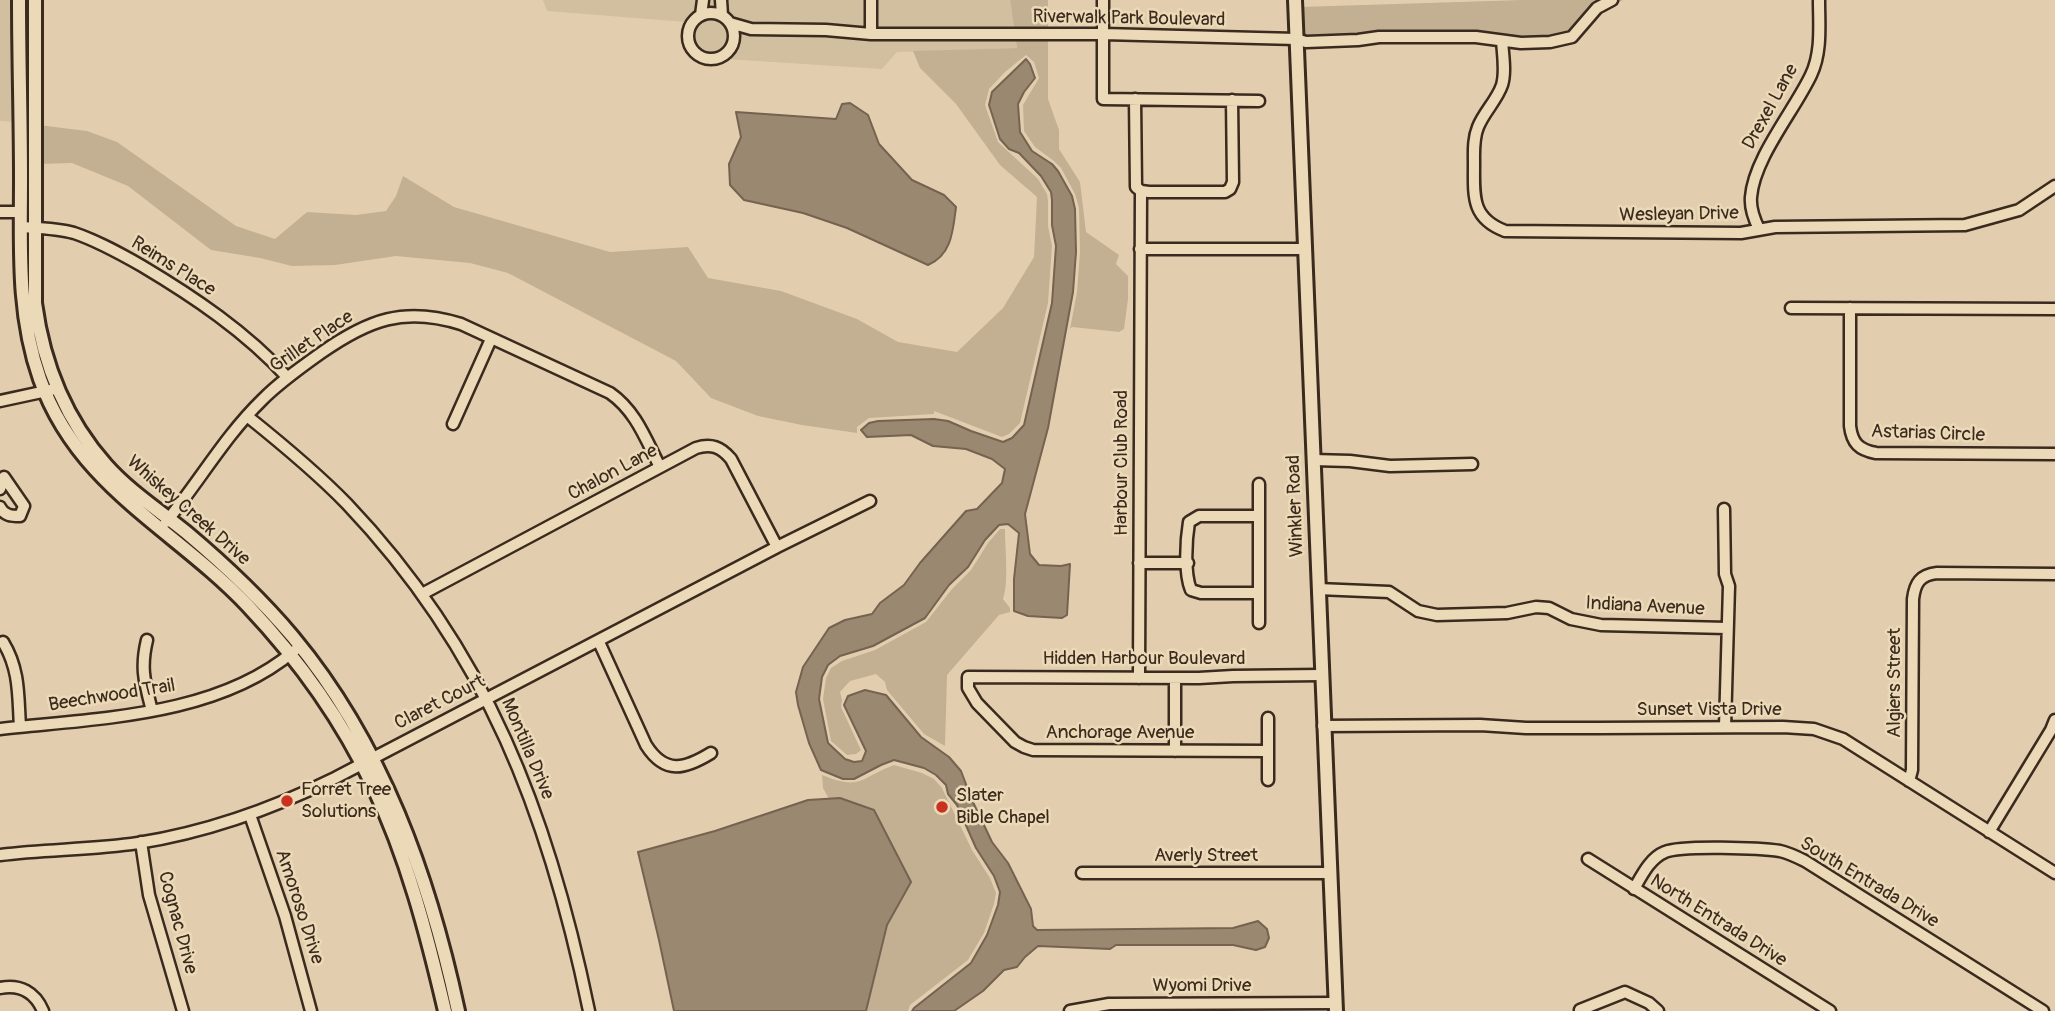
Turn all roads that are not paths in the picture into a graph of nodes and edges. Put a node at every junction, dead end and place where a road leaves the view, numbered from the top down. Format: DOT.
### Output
graph roads {
  1 [pos="19,0"];
  2 [pos="35,0"];
  3 [pos="703,0"];
  4 [pos="721,0"];
  5 [pos="871,0"];
  6 [pos="1103,0"];
  7 [pos="1295,0"];
  8 [pos="1612,0"];
  9 [pos="1819,0"];
  10 [pos="701,15"];
  11 [pos="722,15"];
  12 [pos="730,23"];
  13 [pos="751,29"];
  14 [pos="871,34"];
  15 [pos="1103,34"];
  16 [pos="734,38"];
  17 [pos="1297,39"];
  18 [pos="1502,41"];
  19 [pos="1135,100"];
  20 [pos="1231,100"];
  21 [pos="1259,101"];
  22 [pos="2055,186"];
  23 [pos="1140,191"];
  24 [pos="0,212"];
  25 [pos="21,212"];
  26 [pos="27,228"];
  27 [pos="1759,229"];
  28 [pos="1140,249"];
  29 [pos="1306,249"];
  30 [pos="1790,308"];
  31 [pos="1850,308"];
  32 [pos="2055,309"];
  33 [pos="491,339"];
  34 [pos="287,377"];
  35 [pos="51,390"];
  36 [pos="0,401"];
  37 [pos="247,416"];
  38 [pos="453,424"];
  39 [pos="2055,454"];
  40 [pos="1313,460"];
  41 [pos="1472,464"];
  42 [pos="660,467"];
  43 [pos="2,474"];
  44 [pos="1259,484"];
  45 [pos="0,489"];
  46 [pos="870,501"];
  47 [pos="0,506"];
  48 [pos="1724,509"];
  49 [pos="1259,516"];
  50 [pos="165,524"];
  51 [pos="777,547"];
  52 [pos="1139,563"];
  53 [pos="1188,563"];
  54 [pos="2055,574"];
  55 [pos="1318,589"];
  56 [pos="1259,593"];
  57 [pos="422,594"];
  58 [pos="1259,623"];
  59 [pos="1727,628"];
  60 [pos="147,640"];
  61 [pos="4,642"];
  62 [pos="599,642"];
  63 [pos="295,650"];
  64 [pos="1321,675"];
  65 [pos="968,677"];
  66 [pos="1139,678"];
  67 [pos="1175,678"];
  68 [pos="487,699"];
  69 [pos="152,711"];
  70 [pos="1268,718"];
  71 [pos="2055,720"];
  72 [pos="1323,726"];
  73 [pos="20,727"];
  74 [pos="1725,727"];
  75 [pos="0,729"];
  76 [pos="1175,751"];
  77 [pos="1268,751"];
  78 [pos="711,754"];
  79 [pos="367,760"];
  80 [pos="1268,780"];
  81 [pos="1909,780"];
  82 [pos="250,815"];
  83 [pos="1989,832"];
  84 [pos="141,842"];
  85 [pos="0,855"];
  86 [pos="1588,859"];
  87 [pos="1082,873"];
  88 [pos="1330,873"];
  89 [pos="2055,873"];
  90 [pos="1634,889"];
  91 [pos="0,988"];
  92 [pos="1335,1007"];
  93 [pos="1580,1010"];
  94 [pos="43,1011"];
  95 [pos="183,1011"];
  96 [pos="311,1011"];
  97 [pos="445,1011"];
  98 [pos="458,1011"];
  99 [pos="589,1011"];
  100 [pos="1070,1011"];
  101 [pos="1658,1011"];
  102 [pos="1830,1011"];
  103 [pos="2043,1011"];
  1 -- 25 [label="street, Whiskey Creek Drive"];
  2 -- 26 [label="street, Whiskey Creek Drive"];
  3 -- 10 [label="street"];
  4 -- 11 [label="street"];
  5 -- 14 [label="street"];
  6 -- 15 [label="street"];
  7 -- 17 [label="street, Winkler Road"];
  8 -- 18 [label="street, Riverwalk Park Boulevard"];
  9 -- 27 [label="street, Drexel Lane"];
  10 -- 11 [label="street"];
  10 -- 16 [label="street"];
  11 -- 12 [label="street"];
  12 -- 13 [label="street, Riverwalk Park Boulevard"];
  12 -- 16 [label="street"];
  13 -- 14 [label="street, Riverwalk Park Boulevard"];
  13 -- 16 [label="street, Riverwalk Park Boulevard"];
  14 -- 15 [label="street, Riverwalk Park Boulevard"];
  15 -- 17 [label="street, Riverwalk Park Boulevard"];
  15 -- 19 [label="street"];
  17 -- 18 [label="street, Riverwalk Park Boulevard"];
  17 -- 29 [label="street, Winkler Road"];
  18 -- 27 [label="street, Wesleyan Drive"];
  19 -- 20 [label="street"];
  19 -- 23 [label="street, Harbour Club Road"];
  20 -- 21 [label="street"];
  20 -- 23 [label="street"];
  22 -- 27 [label="street, Wesleyan Drive"];
  23 -- 28 [label="street, Harbour Club Road"];
  24 -- 25 [label="street"];
  25 -- 26 [label="street, Whiskey Creek Drive"];
  26 -- 34 [label="street, Reims Place"];
  26 -- 35 [label="street, Whiskey Creek Drive"];
  28 -- 29 [label="street"];
  28 -- 52 [label="street, Harbour Club Road"];
  29 -- 40 [label="street, Winkler Road"];
  30 -- 31 [label="street"];
  31 -- 32 [label="street"];
  31 -- 39 [label="street, Astarias Circle"];
  33 -- 34 [label="street, Grillet Place"];
  33 -- 38 [label="street"];
  33 -- 42 [label="street, Grillet Place"];
  34 -- 37 [label="street, Grillet Place"];
  35 -- 36 [label="street"];
  35 -- 50 [label="street, Whiskey Creek Drive"];
  37 -- 50 [label="street, Grillet Place"];
  37 -- 57 [label="street, Montilla Drive"];
  40 -- 41 [label="street"];
  40 -- 55 [label="street, Winkler Road"];
  42 -- 51 [label="street, Chalon Lane"];
  42 -- 57 [label="street, Chalon Lane"];
  43 -- 45 [label="street"];
  43 -- 47 [label="street"];
  44 -- 49 [label="street"];
  46 -- 51 [label="street, Claret Court"];
  48 -- 59 [label="street"];
  49 -- 53 [label="street"];
  49 -- 56 [label="street"];
  50 -- 63 [label="street, Whiskey Creek Drive"];
  51 -- 62 [label="street, Claret Court"];
  52 -- 53 [label="street"];
  52 -- 66 [label="street, Harbour Club Road"];
  53 -- 56 [label="street"];
  54 -- 81 [label="street, Algiers Street"];
  55 -- 59 [label="street, Indiana Avenue"];
  55 -- 64 [label="street, Winkler Road"];
  56 -- 58 [label="street"];
  57 -- 68 [label="street, Montilla Drive"];
  59 -- 74 [label="street"];
  60 -- 69 [label="street"];
  61 -- 73 [label="street"];
  62 -- 68 [label="street, Claret Court"];
  62 -- 78 [label="street"];
  63 -- 69 [label="street, Beechwood Trail"];
  63 -- 79 [label="street, Whiskey Creek Drive"];
  64 -- 67 [label="street, Hidden Harbour Boulevard"];
  64 -- 72 [label="street, Winkler Road"];
  65 -- 66 [label="street, Hidden Harbour Boulevard"];
  65 -- 76 [label="street, Anchorage Avenue"];
  66 -- 67 [label="street, Hidden Harbour Boulevard"];
  67 -- 76 [label="street"];
  68 -- 79 [label="street, Claret Court"];
  68 -- 99 [label="street, Montilla Drive"];
  69 -- 73 [label="street, Beechwood Trail"];
  70 -- 77 [label="street"];
  71 -- 83 [label="street"];
  72 -- 74 [label="street, Sunset Vista Drive"];
  72 -- 88 [label="street, Winkler Road"];
  73 -- 75 [label="street, Beechwood Trail"];
  74 -- 81 [label="street, Sunset Vista Drive"];
  76 -- 77 [label="street, Anchorage Avenue"];
  77 -- 80 [label="street"];
  79 -- 82 [label="street, Claret Court"];
  79 -- 97 [label="street, Whiskey Creek Drive"];
  79 -- 98 [label="street, Whiskey Creek Drive"];
  81 -- 83 [label="street, Sunset Vista Drive"];
  82 -- 84 [label="street, Claret Court"];
  82 -- 96 [label="street, Amoroso Drive"];
  83 -- 89 [label="street, Sunset Vista Drive"];
  84 -- 85 [label="street, Claret Court"];
  84 -- 95 [label="street, Cognac Drive"];
  86 -- 90 [label="street, North Entrada Drive"];
  87 -- 88 [label="street, Averly Street"];
  88 -- 92 [label="street, Winkler Road"];
  90 -- 102 [label="street, North Entrada Drive"];
  90 -- 103 [label="street, South Entrada Drive"];
  91 -- 94 [label="street"];
  92 -- 100 [label="street, Wyomi Drive"];
  93 -- 101 [label="street"];
}
